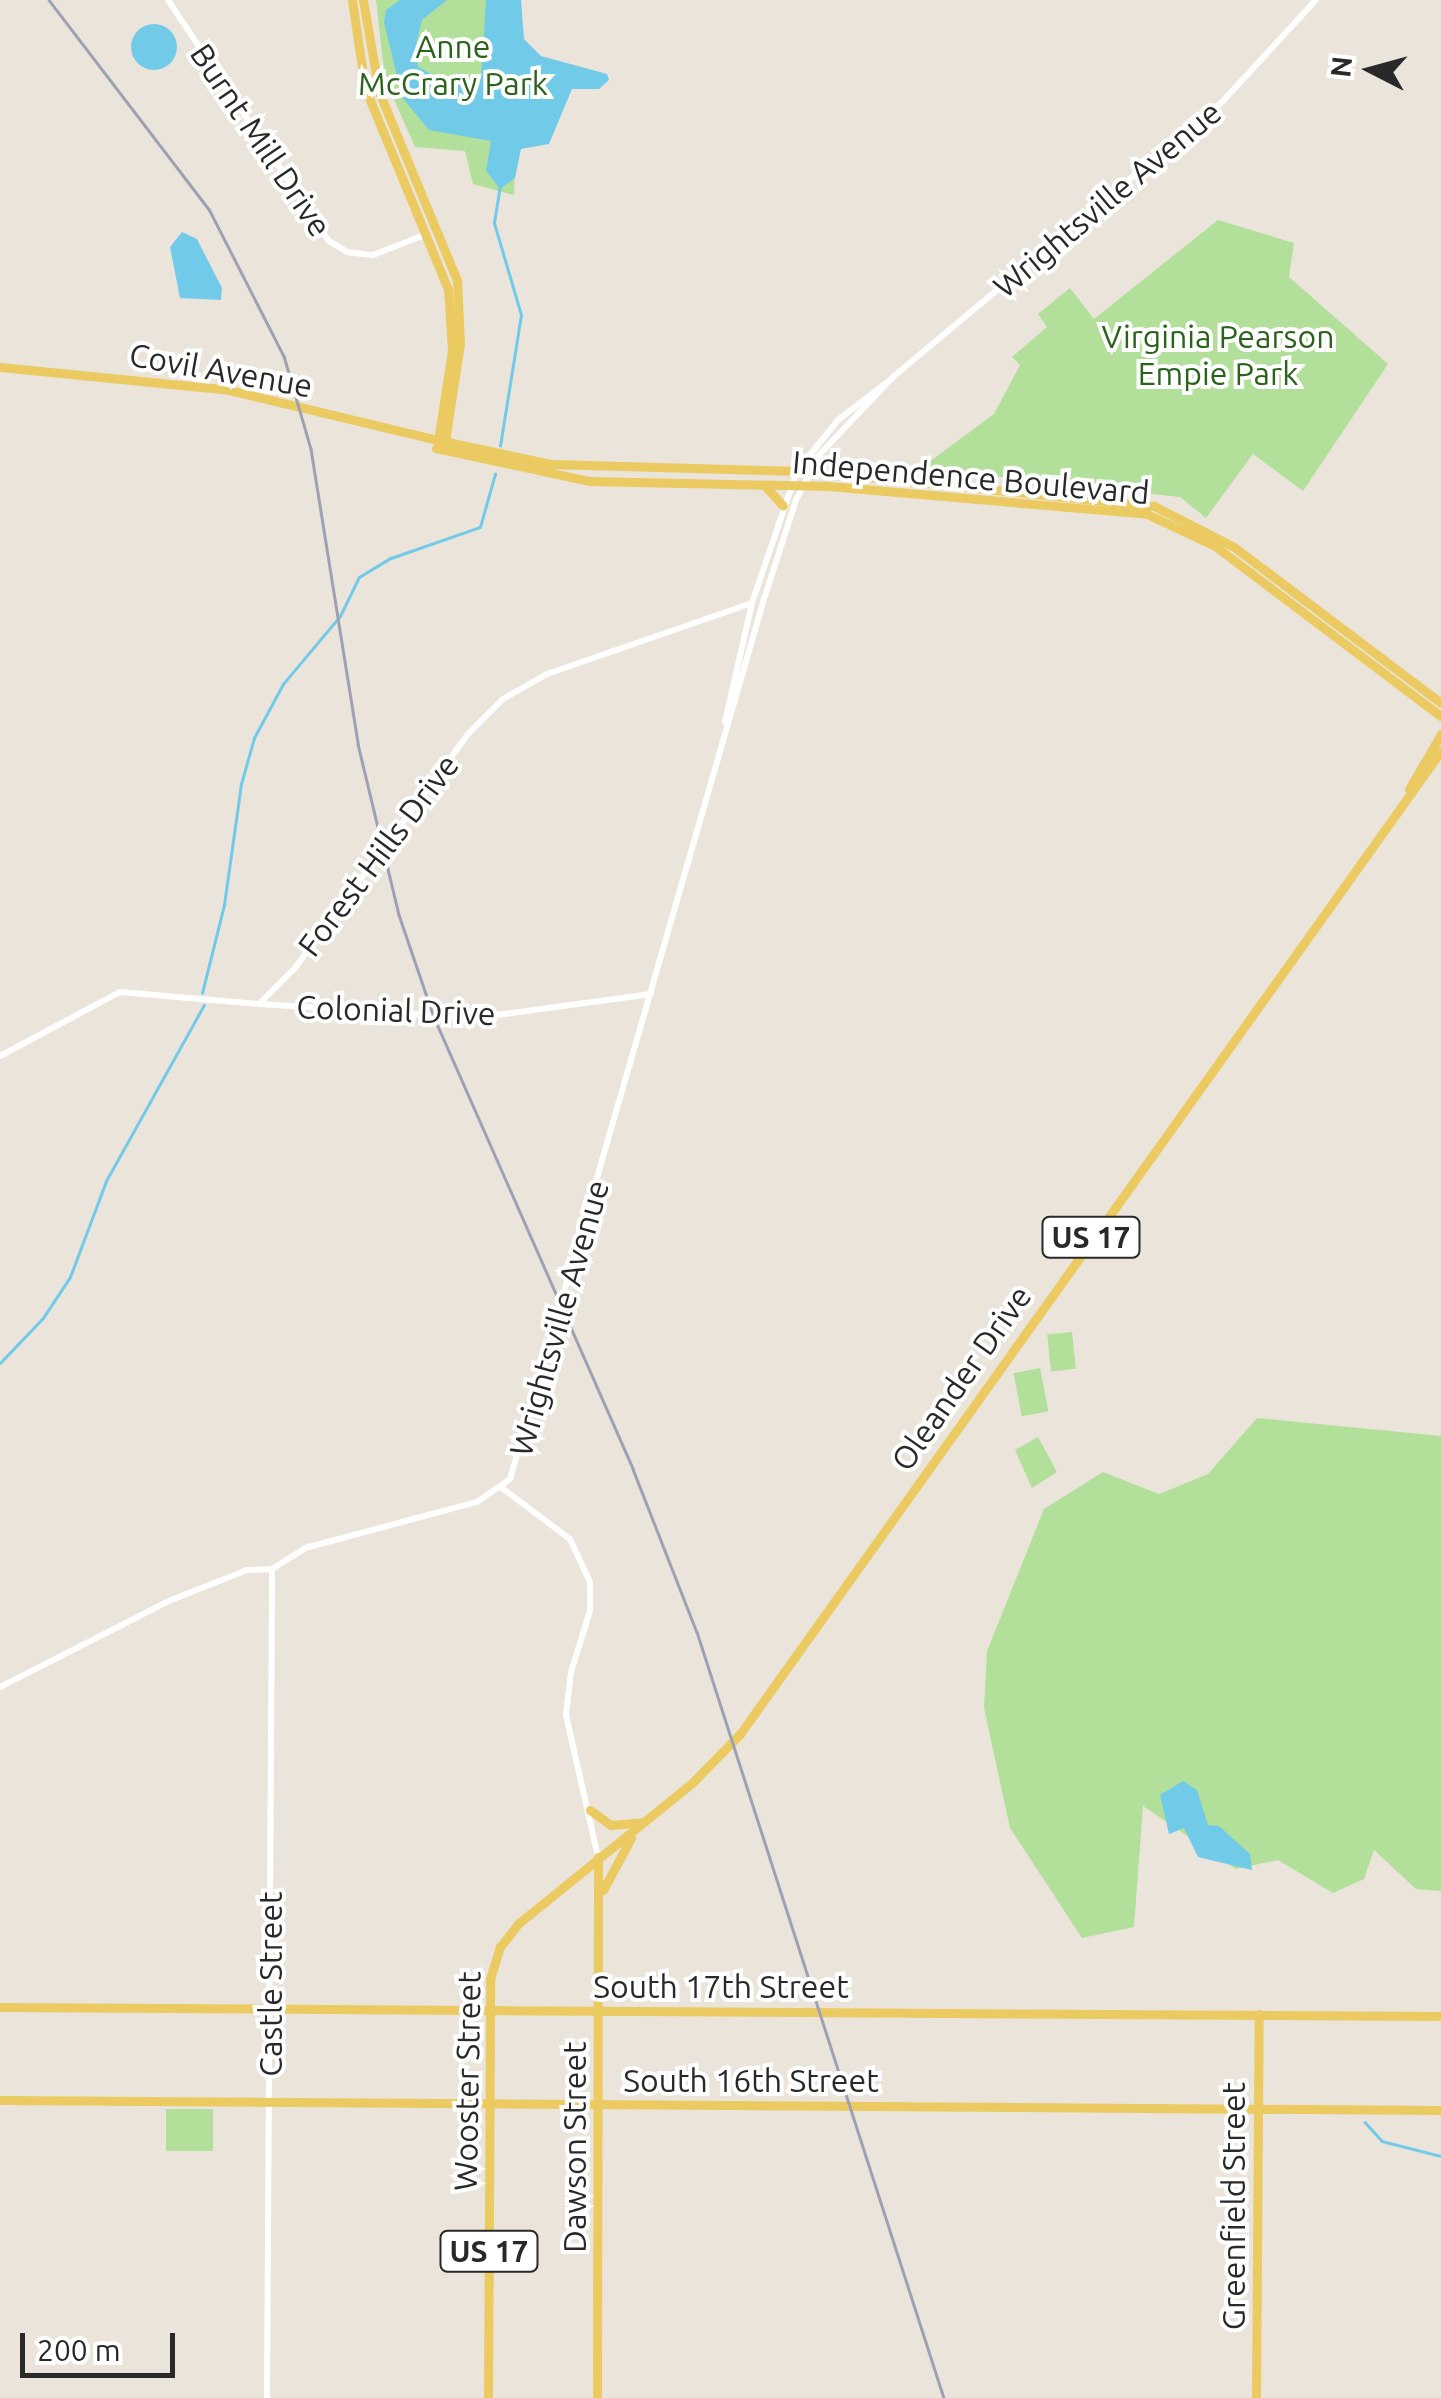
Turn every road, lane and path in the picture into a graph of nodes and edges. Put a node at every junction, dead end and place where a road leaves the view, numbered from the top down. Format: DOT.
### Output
graph roads {
  1 [pos="168,0"];
  2 [pos="352,0"];
  3 [pos="363,0"];
  4 [pos="1316,0"];
  5 [pos="428,234"];
  6 [pos="0,366"];
  7 [pos="886,383"];
  8 [pos="439,445"];
  9 [pos="798,471"];
  10 [pos="809,472"];
  11 [pos="754,484"];
  12 [pos="797,485"];
  13 [pos="783,506"];
  14 [pos="752,603"];
  15 [pos="1441,703"];
  16 [pos="1441,716"];
  17 [pos="724,734"];
  18 [pos="1441,734"];
  19 [pos="1441,751"];
  20 [pos="1408,789"];
  21 [pos="652,994"];
  22 [pos="259,1004"];
  23 [pos="0,1056"];
  24 [pos="502,1488"];
  25 [pos="272,1569"];
  26 [pos="0,1687"];
  27 [pos="590,1810"];
  28 [pos="646,1822"];
  29 [pos="635,1831"];
  30 [pos="594,1860"];
  31 [pos="571,1880"];
  32 [pos="600,1900"];
  33 [pos="500,1947"];
  34 [pos="0,2006"];
  35 [pos="270,2008"];
  36 [pos="489,2009"];
  37 [pos="600,2010"];
  38 [pos="1259,2014"];
  39 [pos="1441,2016"];
  40 [pos="0,2100"];
  41 [pos="269,2102"];
  42 [pos="488,2104"];
  43 [pos="599,2104"];
  44 [pos="1259,2109"];
  45 [pos="1441,2110"];
  46 [pos="267,2398"];
  47 [pos="488,2398"];
  48 [pos="597,2398"];
  49 [pos="1256,2398"];
  1 -- 5 [label="street, Burnt Mill Drive"];
  2 -- 5 [label="main road"];
  3 -- 8 [label="main road"];
  4 -- 7 [label="street, Wrightsville Avenue"];
  5 -- 8 [label="main road"];
  6 -- 8 [label="main road, Covil Avenue"];
  7 -- 9 [label="street, Wrightsville Avenue"];
  7 -- 10 [label="street, Wrightsville Avenue"];
  8 -- 9 [label="main road, Independence Boulevard"];
  8 -- 11 [label="main road, Independence Boulevard"];
  9 -- 10 [label="main road, Independence Boulevard"];
  9 -- 12 [label="street, Wrightsville Avenue"];
  10 -- 12 [label="street, Wrightsville Avenue"];
  10 -- 15 [label="main road, Independence Boulevard"];
  11 -- 12 [label="main road, Independence Boulevard"];
  11 -- 13 [label="main road"];
  12 -- 13 [label="street, Wrightsville Avenue"];
  12 -- 16 [label="main road, Independence Boulevard"];
  12 -- 17 [label="street, Wrightsville Avenue"];
  13 -- 14 [label="street, Wrightsville Avenue"];
  14 -- 17 [label="street, Wrightsville Avenue"];
  14 -- 22 [label="street, Forest Hills Drive"];
  17 -- 21 [label="street, Wrightsville Avenue"];
  18 -- 20 [label="main road, Oleander Drive / US 17"];
  19 -- 20 [label="main road, Oleander Drive / US 17"];
  20 -- 28 [label="main road, Oleander Drive / US 17"];
  21 -- 22 [label="street, Colonial Drive"];
  21 -- 24 [label="street, Wrightsville Avenue"];
  22 -- 23 [label="street"];
  24 -- 25 [label="street, Wrightsville Avenue"];
  24 -- 27 [label="street, Dawson Street"];
  25 -- 26 [label="street, Wrightsville Avenue"];
  25 -- 35 [label="street, Castle Street"];
  27 -- 28 [label="main road"];
  27 -- 30 [label="street, Dawson Street"];
  28 -- 29 [label="main road, Oleander Drive / US 17"];
  29 -- 30 [label="main road, Oleander Drive / US 17"];
  29 -- 32 [label="main road, US 17"];
  30 -- 31 [label="main road, Oleander Drive / US 17"];
  30 -- 32 [label="main road, Dawson Street / US 17"];
  31 -- 32 [label="main road"];
  31 -- 33 [label="main road, Oleander Drive / US 17"];
  32 -- 37 [label="main road, Dawson Street / US 17"];
  33 -- 36 [label="main road, Wooster Street / US 17"];
  34 -- 35 [label="main road, South 17th Street"];
  35 -- 36 [label="main road, South 17th Street"];
  35 -- 41 [label="street, Castle Street"];
  36 -- 37 [label="main road, South 17th Street"];
  36 -- 42 [label="main road, Wooster Street / US 17"];
  37 -- 38 [label="main road, South 17th Street"];
  37 -- 43 [label="main road, Dawson Street"];
  38 -- 39 [label="main road, South 17th Street"];
  38 -- 44 [label="main road, Greenfield Street"];
  40 -- 41 [label="main road, South 16th Street"];
  41 -- 42 [label="main road, South 16th Street"];
  41 -- 46 [label="street, Castle Street"];
  42 -- 43 [label="main road, South 16th Street"];
  42 -- 47 [label="main road, Wooster Street / US 17"];
  43 -- 44 [label="main road, South 16th Street"];
  43 -- 48 [label="main road, Dawson Street"];
  44 -- 45 [label="main road, South 16th Street"];
  44 -- 49 [label="main road, Greenfield Street"];
}
